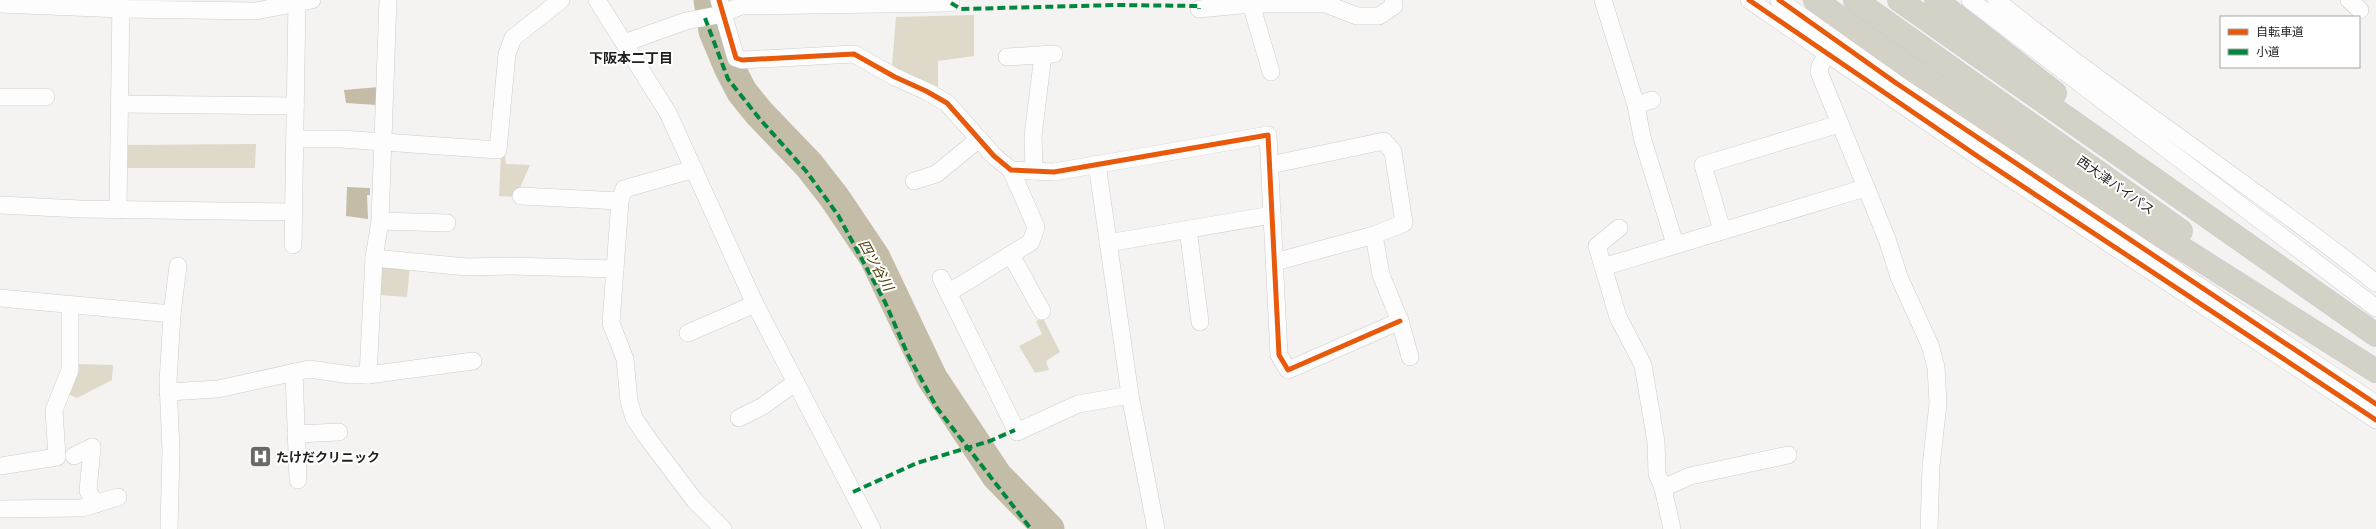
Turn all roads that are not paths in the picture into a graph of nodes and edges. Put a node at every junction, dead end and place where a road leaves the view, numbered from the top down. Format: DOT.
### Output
graph roads {
  1 [pos="388,0"];
  2 [pos="561,0"];
  3 [pos="597,0"];
  4 [pos="952,0"];
  5 [pos="1393,0"];
  6 [pos="1603,0"];
  7 [pos="1749,0"];
  8 [pos="1779,0"];
  9 [pos="1814,0"];
  10 [pos="1856,0"];
  11 [pos="1899,0"];
  12 [pos="1936,0"];
  13 [pos="1970,0"];
  14 [pos="1996,0"];
  15 [pos="302,1"];
  16 [pos="0,4"];
  17 [pos="121,4"];
  18 [pos="1251,4"];
  19 [pos="1199,9"];
  20 [pos="717,11"];
  21 [pos="624,43"];
  22 [pos="1827,54"];
  23 [pos="1007,57"];
  24 [pos="1271,72"];
  25 [pos="0,97"];
  26 [pos="46,97"];
  27 [pos="1652,100"];
  28 [pos="120,104"];
  29 [pos="1636,105"];
  30 [pos="295,106"];
  31 [pos="1839,124"];
  32 [pos="295,139"];
  33 [pos="978,139"];
  34 [pos="384,143"];
  35 [pos="1097,164"];
  36 [pos="1270,165"];
  37 [pos="694,169"];
  38 [pos="1011,170"];
  39 [pos="1034,171"];
  40 [pos="914,181"];
  41 [pos="1865,188"];
  42 [pos="521,196"];
  43 [pos="620,201"];
  44 [pos="0,205"];
  45 [pos="118,210"];
  46 [pos="293,212"];
  47 [pos="1272,215"];
  48 [pos="380,220"];
  49 [pos="447,223"];
  50 [pos="1619,228"];
  51 [pos="1188,229"];
  52 [pos="1722,230"];
  53 [pos="1374,235"];
  54 [pos="2238,237"];
  55 [pos="1108,242"];
  56 [pos="1675,244"];
  57 [pos="292,245"];
  58 [pos="1011,255"];
  59 [pos="374,258"];
  60 [pos="1274,262"];
  61 [pos="178,266"];
  62 [pos="1603,267"];
  63 [pos="615,269"];
  64 [pos="2376,283"];
  65 [pos="0,298"];
  66 [pos="755,304"];
  67 [pos="70,305"];
  68 [pos="2376,308"];
  69 [pos="1042,311"];
  70 [pos="172,314"];
  71 [pos="1400,321"];
  72 [pos="1200,322"];
  73 [pos="688,332"];
  74 [pos="2376,335"];
  75 [pos="1410,357"];
  76 [pos="473,361"];
  77 [pos="2376,371"];
  78 [pos="294,372"];
  79 [pos="368,375"];
  80 [pos="796,382"];
  81 [pos="168,392"];
  82 [pos="1130,395"];
  83 [pos="2375,414"];
  84 [pos="739,418"];
  85 [pos="339,432"];
  86 [pos="296,434"];
  87 [pos="1788,455"];
  88 [pos="74,456"];
  89 [pos="0,466"];
  90 [pos="298,480"];
  91 [pos="1663,488"];
  92 [pos="118,497"];
  93 [pos="96,504"];
  94 [pos="0,509"];
  95 [pos="169,529"];
  96 [pos="723,529"];
  97 [pos="872,529"];
  98 [pos="1156,529"];
  99 [pos="1672,529"];
  100 [pos="1929,529"];
  1 -- 34 [label="street"];
  2 -- 34 [label="street"];
  3 -- 21 [label="street"];
  4 -- 20 [label="street"];
  5 -- 18 [label="street"];
  6 -- 29 [label="street"];
  7 -- 22 [label="street"];
  8 -- 83 [label="street"];
  9 -- 77 [label="highway"];
  10 -- 77 [label="highway, 西大津バイパス"];
  11 -- 54 [label="highway, 西大津バイパス"];
  12 -- 54 [label="highway"];
  13 -- 68 [label="street"];
  14 -- 64 [label="street"];
  15 -- 17 [label="street"];
  15 -- 30 [label="street"];
  16 -- 17 [label="street"];
  17 -- 28 [label="street"];
  18 -- 19 [label="street"];
  18 -- 24 [label="street"];
  20 -- 21 [label="street"];
  20 -- 33 [label="street"];
  21 -- 37 [label="street"];
  22 -- 31 [label="street"];
  22 -- 83 [label="street"];
  23 -- 39 [label="street"];
  25 -- 26 [label="street"];
  27 -- 29 [label="street"];
  28 -- 30 [label="street"];
  28 -- 45 [label="street"];
  29 -- 56 [label="street"];
  30 -- 32 [label="street"];
  31 -- 41 [label="street"];
  31 -- 52 [label="street"];
  32 -- 34 [label="street"];
  32 -- 46 [label="street"];
  33 -- 38 [label="street"];
  33 -- 40 [label="street"];
  34 -- 48 [label="street"];
  35 -- 36 [label="street"];
  35 -- 39 [label="street"];
  35 -- 55 [label="street"];
  36 -- 47 [label="street"];
  36 -- 53 [label="street"];
  37 -- 43 [label="street"];
  37 -- 66 [label="street"];
  38 -- 39 [label="street"];
  38 -- 58 [label="street"];
  41 -- 52 [label="street"];
  41 -- 100 [label="street"];
  42 -- 43 [label="street"];
  43 -- 63 [label="street"];
  44 -- 45 [label="street"];
  45 -- 46 [label="street"];
  46 -- 57 [label="street"];
  47 -- 51 [label="street"];
  47 -- 60 [label="street"];
  48 -- 49 [label="street"];
  48 -- 59 [label="street"];
  50 -- 62 [label="street"];
  51 -- 55 [label="street"];
  51 -- 72 [label="street"];
  52 -- 56 [label="street"];
  53 -- 60 [label="street"];
  53 -- 71 [label="street"];
  54 -- 74 [label="highway, 西大津バイパス"];
  55 -- 82 [label="street"];
  56 -- 62 [label="street"];
  58 -- 69 [label="street"];
  58 -- 82 [label="street"];
  59 -- 63 [label="street"];
  59 -- 79 [label="street"];
  60 -- 71 [label="street"];
  61 -- 70 [label="street"];
  62 -- 91 [label="street"];
  63 -- 96 [label="street"];
  65 -- 67 [label="street"];
  66 -- 73 [label="street"];
  66 -- 80 [label="street"];
  67 -- 70 [label="street"];
  67 -- 89 [label="street"];
  70 -- 81 [label="street"];
  71 -- 75 [label="street"];
  76 -- 79 [label="street"];
  78 -- 79 [label="street"];
  78 -- 81 [label="street"];
  78 -- 86 [label="street"];
  80 -- 84 [label="street"];
  80 -- 97 [label="street"];
  81 -- 95 [label="street"];
  82 -- 98 [label="street"];
  85 -- 86 [label="street"];
  86 -- 90 [label="street"];
  87 -- 91 [label="street"];
  88 -- 93 [label="street"];
  91 -- 99 [label="street"];
  92 -- 93 [label="street"];
  93 -- 94 [label="street"];
}
